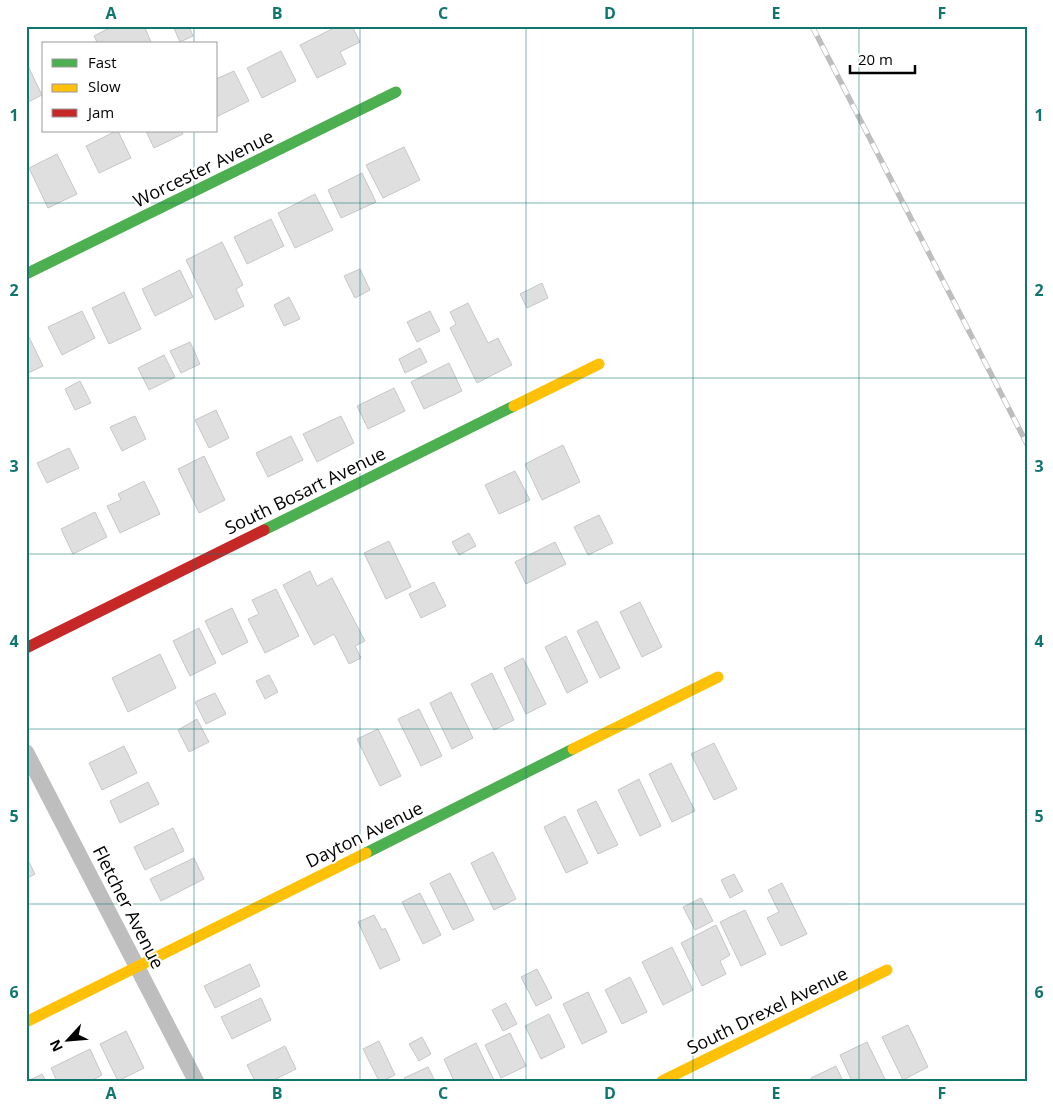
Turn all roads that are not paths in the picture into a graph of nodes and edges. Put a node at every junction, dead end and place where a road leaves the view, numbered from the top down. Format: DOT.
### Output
graph roads {
  1 [pos="396,92"];
  2 [pos="26,274"];
  3 [pos="599,364"];
  4 [pos="26,648"];
  5 [pos="718,678"];
  6 [pos="26,752"];
  7 [pos="137,966"];
  8 [pos="887,970"];
  9 [pos="26,1022"];
  10 [pos="196,1081"];
  11 [pos="662,1081"];
  1 -- 2 [label="street, Worcester Avenue"];
  3 -- 4 [label="street, South Bosart Avenue"];
  5 -- 7 [label="street, Dayton Avenue"];
  6 -- 7 [label="street, Fletcher Avenue"];
  7 -- 9 [label="street, Dayton Avenue"];
  7 -- 10 [label="street, Fletcher Avenue"];
  8 -- 11 [label="street, South Drexel Avenue"];
}
